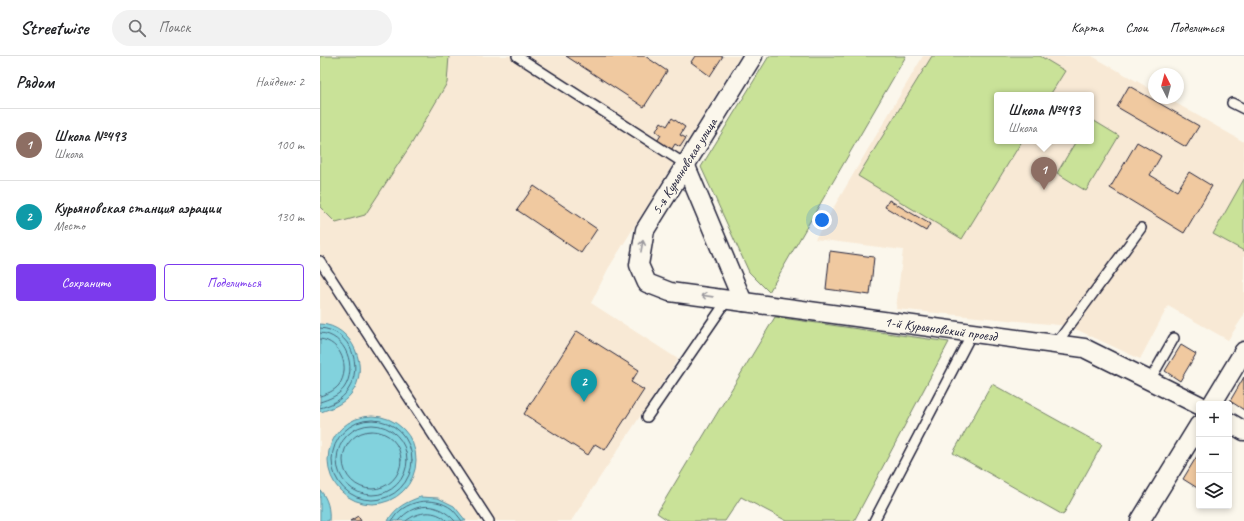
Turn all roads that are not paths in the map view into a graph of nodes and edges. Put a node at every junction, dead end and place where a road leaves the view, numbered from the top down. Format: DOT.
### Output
graph roads {
  1 [pos="517,56"];
  2 [pos="753,56"];
  3 [pos="1232,103"];
  4 [pos="1244,109"];
  5 [pos="685,164"];
  6 [pos="1141,228"];
  7 [pos="320,262"];
  8 [pos="647,283"];
  9 [pos="736,300"];
  10 [pos="972,333"];
  11 [pos="1174,338"];
  12 [pos="1056,344"];
  13 [pos="1244,351"];
  14 [pos="1150,380"];
  15 [pos="1214,401"];
  16 [pos="1196,403"];
  17 [pos="647,417"];
  18 [pos="1232,424"];
  19 [pos="1196,429"];
  20 [pos="1244,431"];
  21 [pos="489,521"];
  22 [pos="874,521"];
  23 [pos="1141,521"];
  1 -- 5 [label="lane"];
  2 -- 5 [label="street, 5-я Курьяновская улица"];
  3 -- 4 [label="lane"];
  8 -- 5 [label="street, 5-я Курьяновская улица, one-way"];
  5 -- 9 [label="street"];
  6 -- 12 [label="lane"];
  7 -- 21 [label="lane"];
  9 -- 8 [label="street, 1-й Курьяновский проезд, one-way"];
  9 -- 10 [label="street, 1-й Курьяновский проезд"];
  9 -- 17 [label="lane"];
  10 -- 12 [label="street, 1-й Курьяновский проезд"];
  10 -- 22 [label="lane"];
  11 -- 14 [label="lane"];
  12 -- 14 [label="street, 1-й Курьяновский проезд"];
  13 -- 15 [label="street"];
  14 -- 16 [label="street, 1-й Курьяновский проезд"];
  18 -- 20 [label="street"];
  19 -- 23 [label="street"];
}
